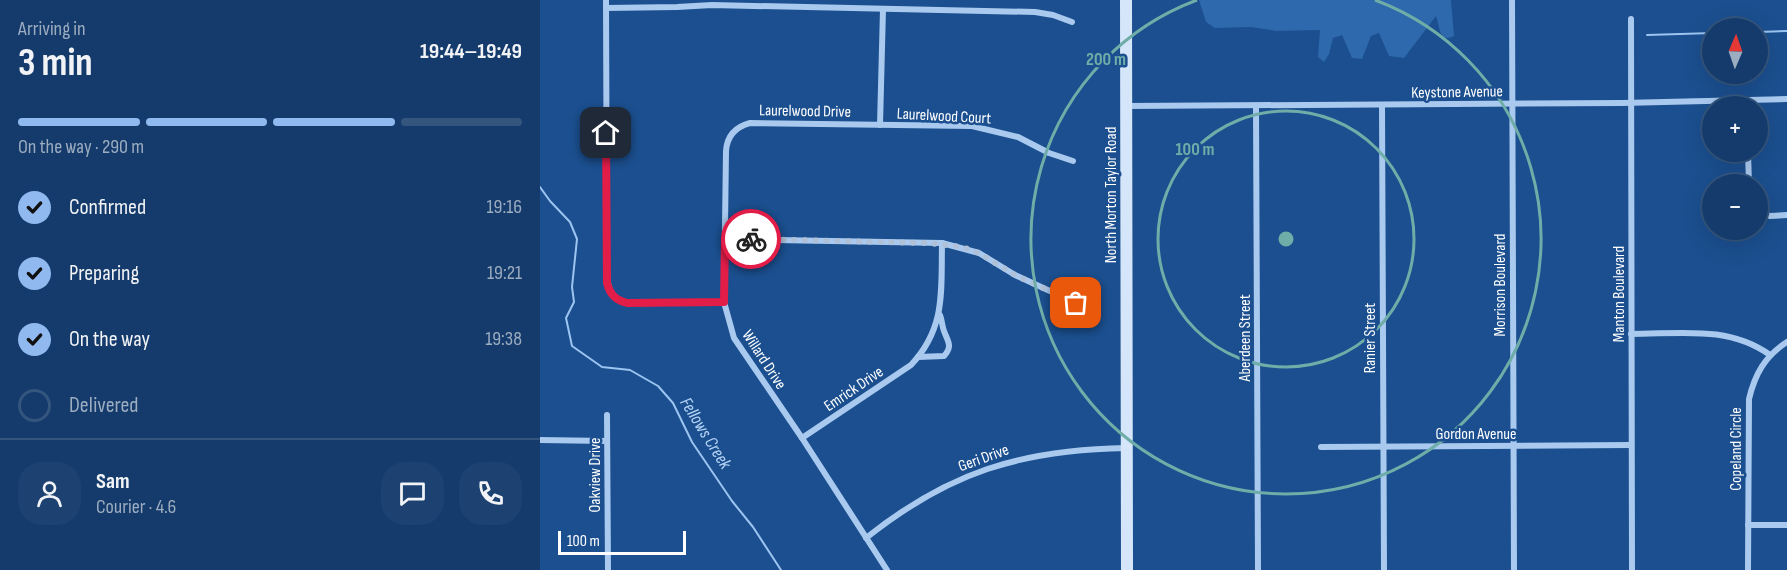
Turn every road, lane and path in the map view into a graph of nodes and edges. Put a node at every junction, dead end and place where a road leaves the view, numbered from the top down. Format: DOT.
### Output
graph roads {
  1 [pos="606,0"];
  2 [pos="1126,0"];
  3 [pos="1512,0"];
  4 [pos="606,8"];
  5 [pos="883,9"];
  6 [pos="1631,19"];
  7 [pos="1072,22"];
  8 [pos="1787,99"];
  9 [pos="1768,101"];
  10 [pos="1631,103"];
  11 [pos="1702,103"];
  12 [pos="1512,104"];
  13 [pos="1382,105"];
  14 [pos="1127,106"];
  15 [pos="1256,107"];
  16 [pos="880,125"];
  17 [pos="733,133"];
  18 [pos="1072,161"];
  19 [pos="1768,215"];
  20 [pos="1787,215"];
  21 [pos="725,239"];
  22 [pos="942,243"];
  23 [pos="724,302"];
  24 [pos="1076,303"];
  25 [pos="940,312"];
  26 [pos="1632,334"];
  27 [pos="1787,342"];
  28 [pos="1770,355"];
  29 [pos="918,358"];
  30 [pos="607,415"];
  31 [pos="802,438"];
  32 [pos="540,440"];
  33 [pos="607,441"];
  34 [pos="1631,445"];
  35 [pos="1513,446"];
  36 [pos="1321,447"];
  37 [pos="1383,447"];
  38 [pos="1126,448"];
  39 [pos="1748,525"];
  40 [pos="1787,525"];
  41 [pos="866,538"];
  42 [pos="608,570"];
  43 [pos="887,570"];
  44 [pos="1126,570"];
  45 [pos="1258,570"];
  46 [pos="1384,570"];
  47 [pos="1514,570"];
  48 [pos="1632,570"];
  49 [pos="1748,570"];
  1 -- 4 [label="street"];
  2 -- 14 [label="street, North Morton Taylor Road"];
  3 -- 12 [label="street, Morrison Boulevard"];
  4 -- 5 [label="street"];
  4 -- 23 [label="street"];
  5 -- 7 [label="street"];
  5 -- 16 [label="street"];
  6 -- 10 [label="street, Manton Boulevard"];
  8 -- 9 [label="street, Keystone Avenue"];
  10 -- 11 [label="street, Keystone Avenue"];
  10 -- 12 [label="street, Keystone Avenue"];
  10 -- 26 [label="street, Manton Boulevard"];
  12 -- 13 [label="street, Keystone Avenue"];
  12 -- 35 [label="street, Morrison Boulevard"];
  13 -- 15 [label="street, Keystone Avenue"];
  13 -- 37 [label="street, Ranier Street"];
  14 -- 15 [label="street, Keystone Avenue"];
  14 -- 38 [label="street, North Morton Taylor Road"];
  15 -- 45 [label="street, Aberdeen Street"];
  16 -- 17 [label="street, Laurelwood Drive"];
  16 -- 18 [label="street, Laurelwood Court"];
  17 -- 21 [label="street, Willard Drive"];
  19 -- 20 [label="street"];
  21 -- 22 [label="street"];
  21 -- 23 [label="street, Willard Drive"];
  22 -- 24 [label="street"];
  22 -- 25 [label="street, Emrick Drive"];
  23 -- 31 [label="street, Willard Drive"];
  25 -- 29 [label="street, Emrick Drive"];
  25 -- 29 [label="street, Emrick Drive"];
  26 -- 28 [label="street"];
  26 -- 34 [label="street, Manton Boulevard"];
  27 -- 28 [label="street, Copeland Circle"];
  28 -- 39 [label="street, Copeland Circle"];
  29 -- 31 [label="street, Emrick Drive"];
  30 -- 33 [label="street, Oakview Drive"];
  31 -- 41 [label="street, Willard Drive"];
  32 -- 33 [label="street"];
  33 -- 42 [label="street, Oakview Drive"];
  34 -- 35 [label="street, Gordon Avenue"];
  34 -- 48 [label="street, Manton Boulevard"];
  35 -- 37 [label="street, Gordon Avenue"];
  35 -- 47 [label="street, Morrison Boulevard"];
  36 -- 37 [label="street, Gordon Avenue"];
  37 -- 46 [label="street, Ranier Street"];
  38 -- 41 [label="street, Geri Drive"];
  38 -- 44 [label="street, North Morton Taylor Road"];
  39 -- 40 [label="street"];
  39 -- 49 [label="street, Copeland Circle"];
  41 -- 43 [label="street, Willard Drive"];
}
